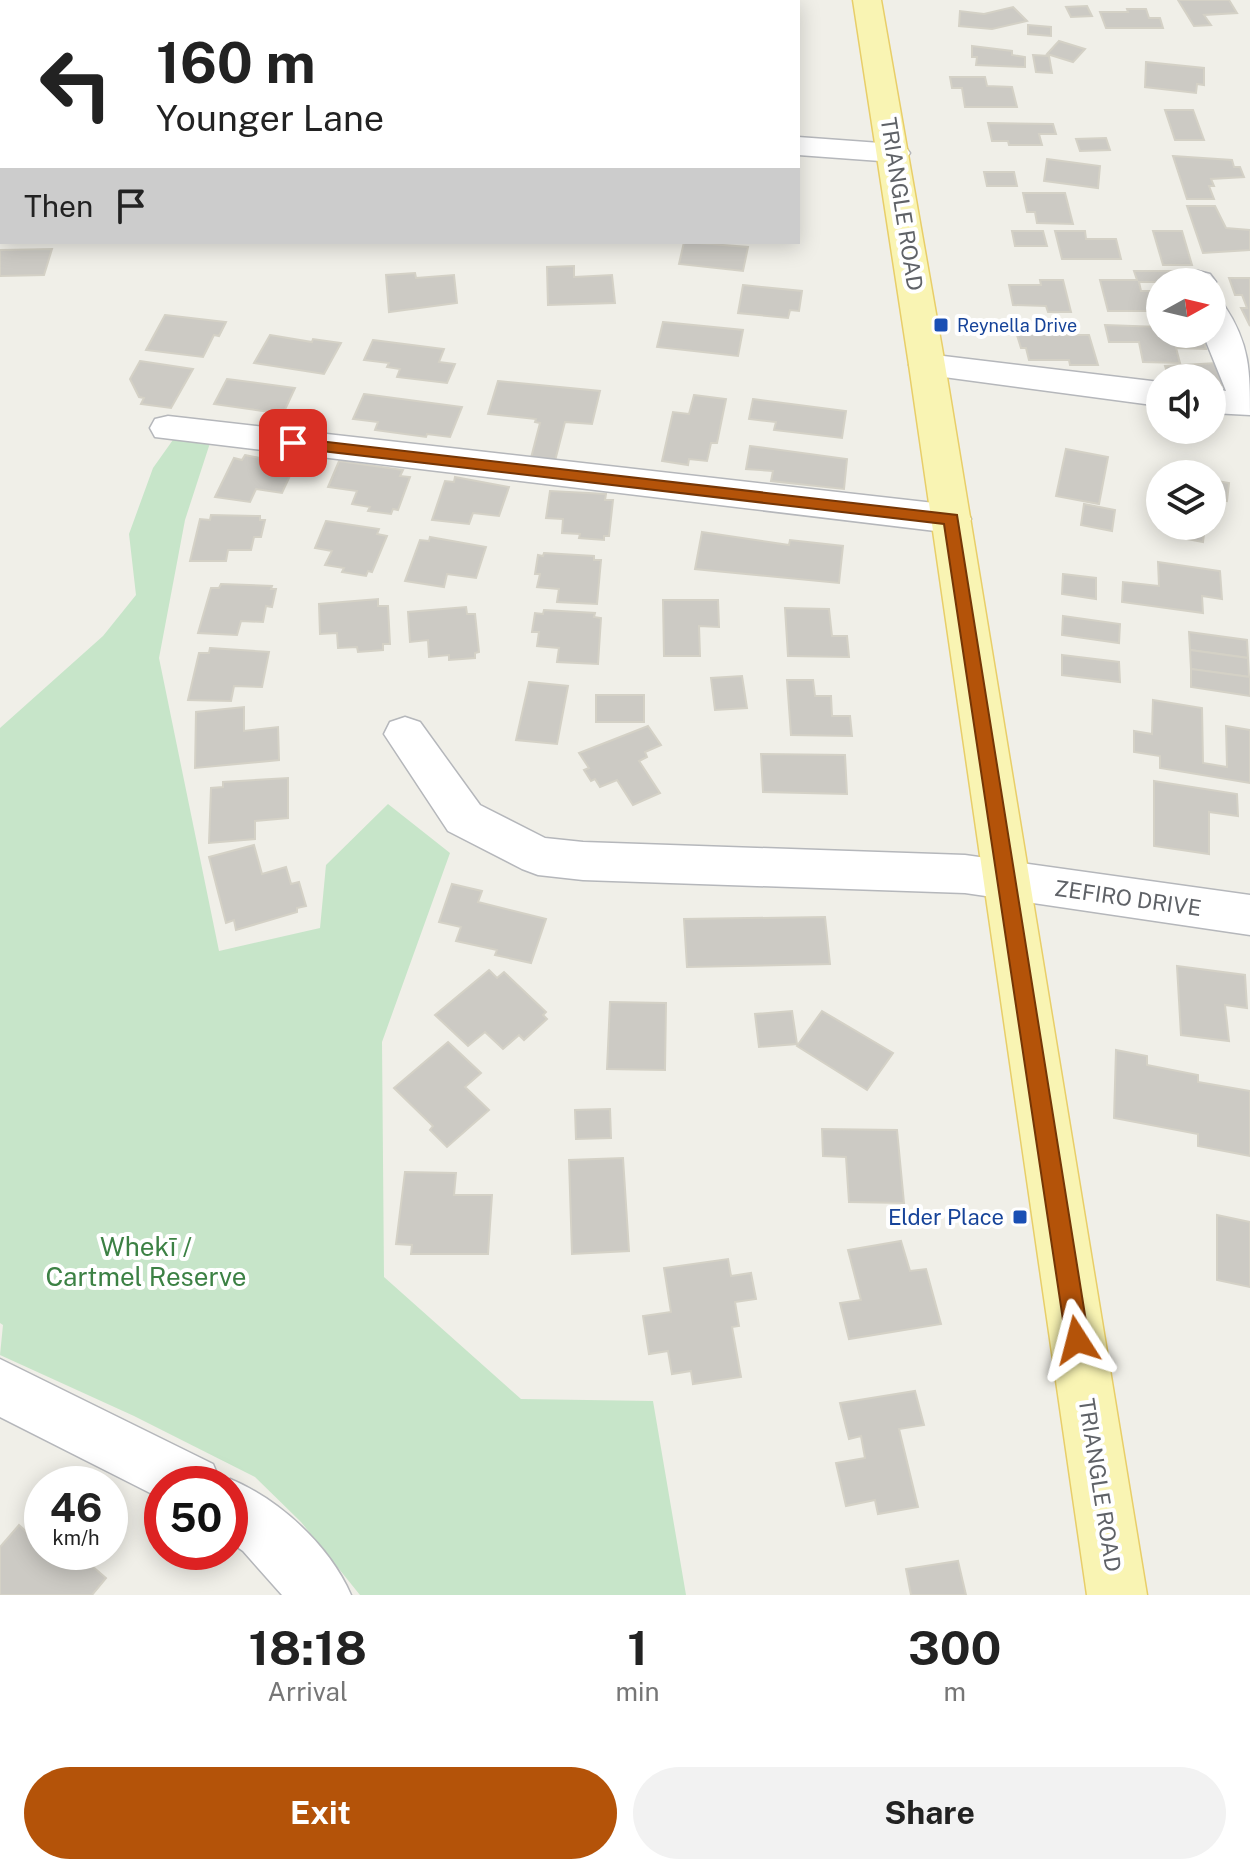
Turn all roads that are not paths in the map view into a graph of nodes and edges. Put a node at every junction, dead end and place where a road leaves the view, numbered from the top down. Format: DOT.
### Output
graph roads {
  1 [pos="867,0"];
  2 [pos="800,146"];
  3 [pos="894,153"];
  4 [pos="1226,346"];
  5 [pos="927,365"];
  6 [pos="1146,392"];
  7 [pos="1236,403"];
  8 [pos="168,428"];
  9 [pos="952,519"];
  10 [pos="405,734"];
  11 [pos="1005,881"];
  12 [pos="1250,915"];
  13 [pos="0,1387"];
  14 [pos="157,1466"];
  15 [pos="248,1520"];
  16 [pos="321,1595"];
  17 [pos="1117,1595"];
  1 -- 3 [label="main road, TRIANGLE ROAD"];
  2 -- 3 [label="street"];
  3 -- 5 [label="main road, TRIANGLE ROAD"];
  4 -- 7 [label="street"];
  5 -- 6 [label="street"];
  5 -- 9 [label="main road, TRIANGLE ROAD"];
  8 -- 9 [label="street"];
  9 -- 11 [label="main road, TRIANGLE ROAD"];
  10 -- 11 [label="street"];
  11 -- 12 [label="street, ZEFIRO DRIVE"];
  11 -- 17 [label="main road, TRIANGLE ROAD"];
  13 -- 14 [label="street"];
  15 -- 16 [label="street"];
}
